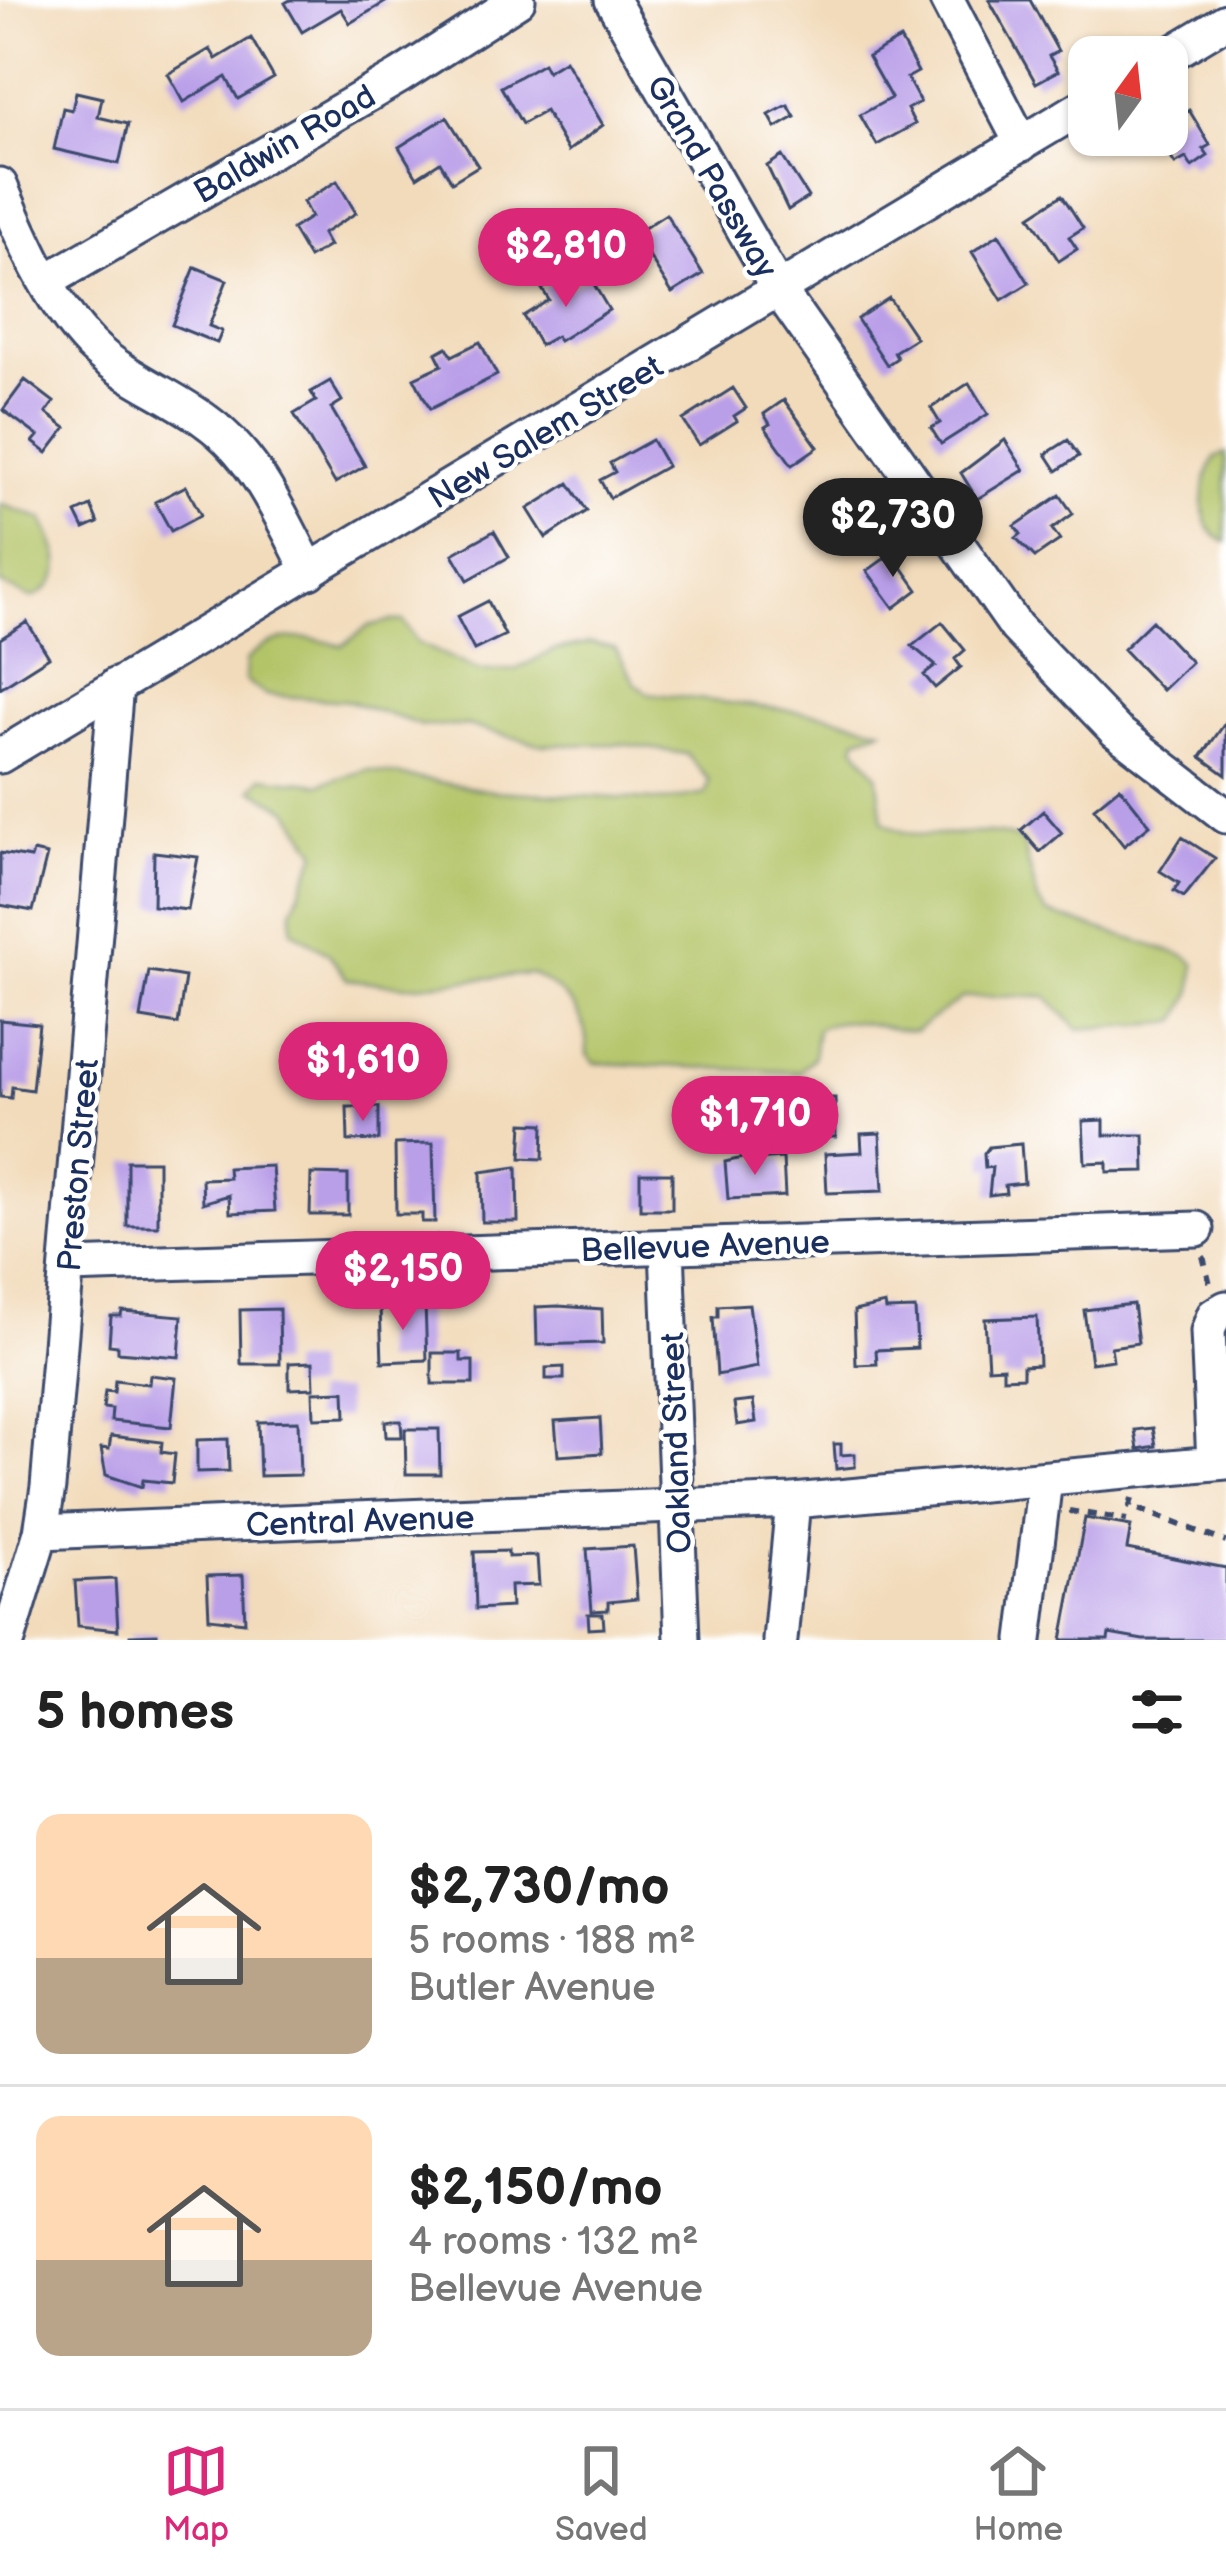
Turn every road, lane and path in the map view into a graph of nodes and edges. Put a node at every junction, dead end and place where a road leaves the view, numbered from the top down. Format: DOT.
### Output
graph roads {
  1 [pos="518,0"];
  2 [pos="612,0"];
  3 [pos="947,0"];
  4 [pos="1226,21"];
  5 [pos="1188,44"];
  6 [pos="1068,117"];
  7 [pos="1022,144"];
  8 [pos="0,185"];
  9 [pos="47,281"];
  10 [pos="778,289"];
  11 [pos="310,572"];
  12 [pos="116,686"];
  13 [pos="0,757"];
  14 [pos="1226,816"];
  15 [pos="1197,1229"];
  16 [pos="667,1246"];
  17 [pos="69,1266"];
  18 [pos="1222,1310"];
  19 [pos="1220,1462"];
  20 [pos="1138,1471"];
  21 [pos="1044,1493"];
  22 [pos="793,1501"];
  23 [pos="1130,1506"];
  24 [pos="678,1508"];
  25 [pos="41,1532"];
  26 [pos="1226,1542"];
  27 [pos="8,1640"];
  28 [pos="682,1640"];
  29 [pos="779,1640"];
  30 [pos="1025,1640"];
  1 -- 9 [label="street, Baldwin Road"];
  2 -- 10 [label="street, Grand Passway"];
  3 -- 7 [label="street"];
  4 -- 5 [label="street"];
  6 -- 7 [label="street, New Salem Street"];
  7 -- 10 [label="street, New Salem Street"];
  8 -- 9 [label="street"];
  9 -- 11 [label="street"];
  10 -- 11 [label="street, New Salem Street"];
  10 -- 14 [label="street, Grand Passway"];
  11 -- 12 [label="street, New Salem Street"];
  12 -- 13 [label="street, New Salem Street"];
  12 -- 17 [label="street, Preston Street"];
  15 -- 16 [label="street, Bellevue Avenue"];
  15 -- 18 [label="path"];
  16 -- 17 [label="street, Bellevue Avenue"];
  16 -- 24 [label="street, Oakland Street"];
  17 -- 25 [label="street, Preston Street"];
  18 -- 19 [label="street"];
  19 -- 20 [label="street, Central Avenue"];
  20 -- 21 [label="street, Central Avenue"];
  20 -- 23 [label="path"];
  21 -- 22 [label="street, Central Avenue"];
  21 -- 23 [label="path"];
  21 -- 30 [label="street"];
  22 -- 24 [label="street, Central Avenue"];
  22 -- 29 [label="street"];
  23 -- 26 [label="path"];
  24 -- 25 [label="street, Central Avenue"];
  24 -- 28 [label="street, Oakland Street"];
  25 -- 27 [label="street, Preston Street"];
}
